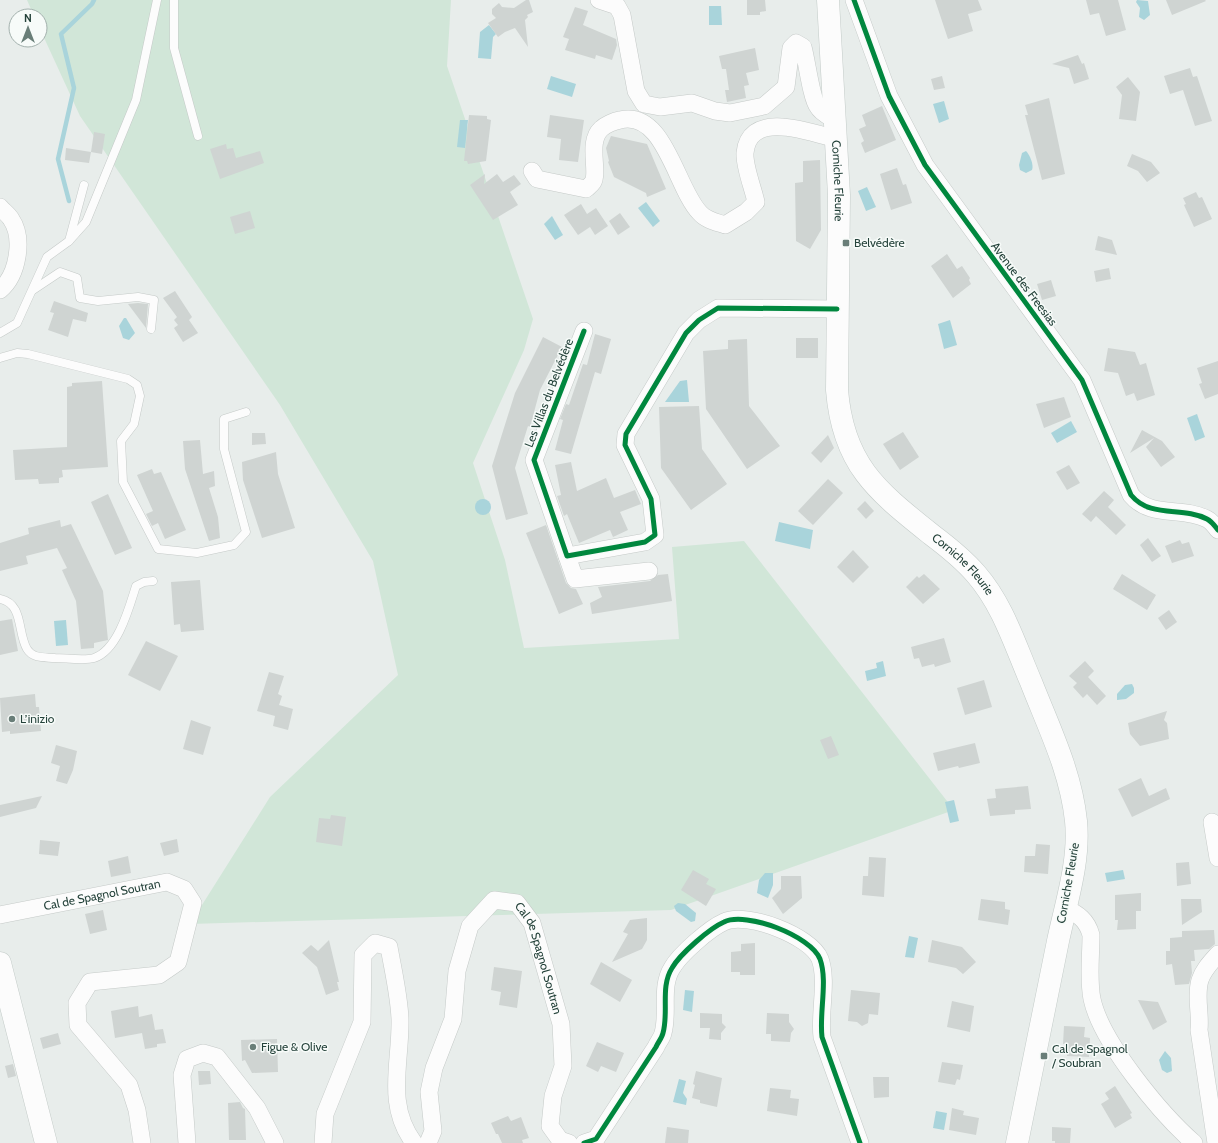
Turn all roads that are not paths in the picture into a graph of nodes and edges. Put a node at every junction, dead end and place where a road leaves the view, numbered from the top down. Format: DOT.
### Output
graph roads {
  1 [pos="157,0"];
  2 [pos="174,0"];
  3 [pos="599,0"];
  4 [pos="828,0"];
  5 [pos="854,0"];
  6 [pos="836,129"];
  7 [pos="198,136"];
  8 [pos="532,172"];
  9 [pos="84,185"];
  10 [pos="0,207"];
  11 [pos="69,241"];
  12 [pos="0,290"];
  13 [pos="32,291"];
  14 [pos="837,309"];
  15 [pos="151,329"];
  16 [pos="584,330"];
  17 [pos="0,333"];
  18 [pos="0,358"];
  19 [pos="246,412"];
  20 [pos="1218,530"];
  21 [pos="567,556"];
  22 [pos="649,570"];
  23 [pos="153,581"];
  24 [pos="0,599"];
  25 [pos="1212,822"];
  26 [pos="1218,858"];
  27 [pos="1065,908"];
  28 [pos="0,915"];
  29 [pos="1218,954"];
  30 [pos="0,964"];
  31 [pos="46,1143"];
  32 [pos="142,1143"];
  33 [pos="187,1143"];
  34 [pos="275,1143"];
  35 [pos="324,1143"];
  36 [pos="414,1143"];
  37 [pos="428,1143"];
  38 [pos="569,1143"];
  39 [pos="584,1143"];
  40 [pos="860,1143"];
  41 [pos="1017,1143"];
  42 [pos="1194,1143"];
  43 [pos="1216,1143"];
  1 -- 11 [label="lane"];
  2 -- 7 [label="lane"];
  3 -- 6 [label="street"];
  4 -- 6 [label="main road, Corniche Fleurie"];
  5 -- 20 [label="street, Avenue des Freesias"];
  6 -- 8 [label="street"];
  6 -- 14 [label="main road, Corniche Fleurie"];
  9 -- 11 [label="lane"];
  10 -- 12 [label="street"];
  11 -- 13 [label="lane"];
  13 -- 15 [label="lane"];
  13 -- 17 [label="lane"];
  14 -- 21 [label="street"];
  14 -- 27 [label="main road, Corniche Fleurie"];
  16 -- 21 [label="street, Les Villas du Belvédère"];
  18 -- 19 [label="lane"];
  21 -- 22 [label="street, Les Villas du Belvédère"];
  23 -- 24 [label="lane"];
  25 -- 26 [label="street"];
  27 -- 41 [label="main road, Corniche Fleurie"];
  27 -- 42 [label="street"];
  28 -- 32 [label="street, Cal de Spagnol Soutran"];
  29 -- 43 [label="street"];
  30 -- 31 [label="main road"];
  33 -- 34 [label="street"];
  35 -- 36 [label="street"];
  37 -- 38 [label="street, Cal de Spagnol Soutran"];
  39 -- 40 [label="street"];
}
